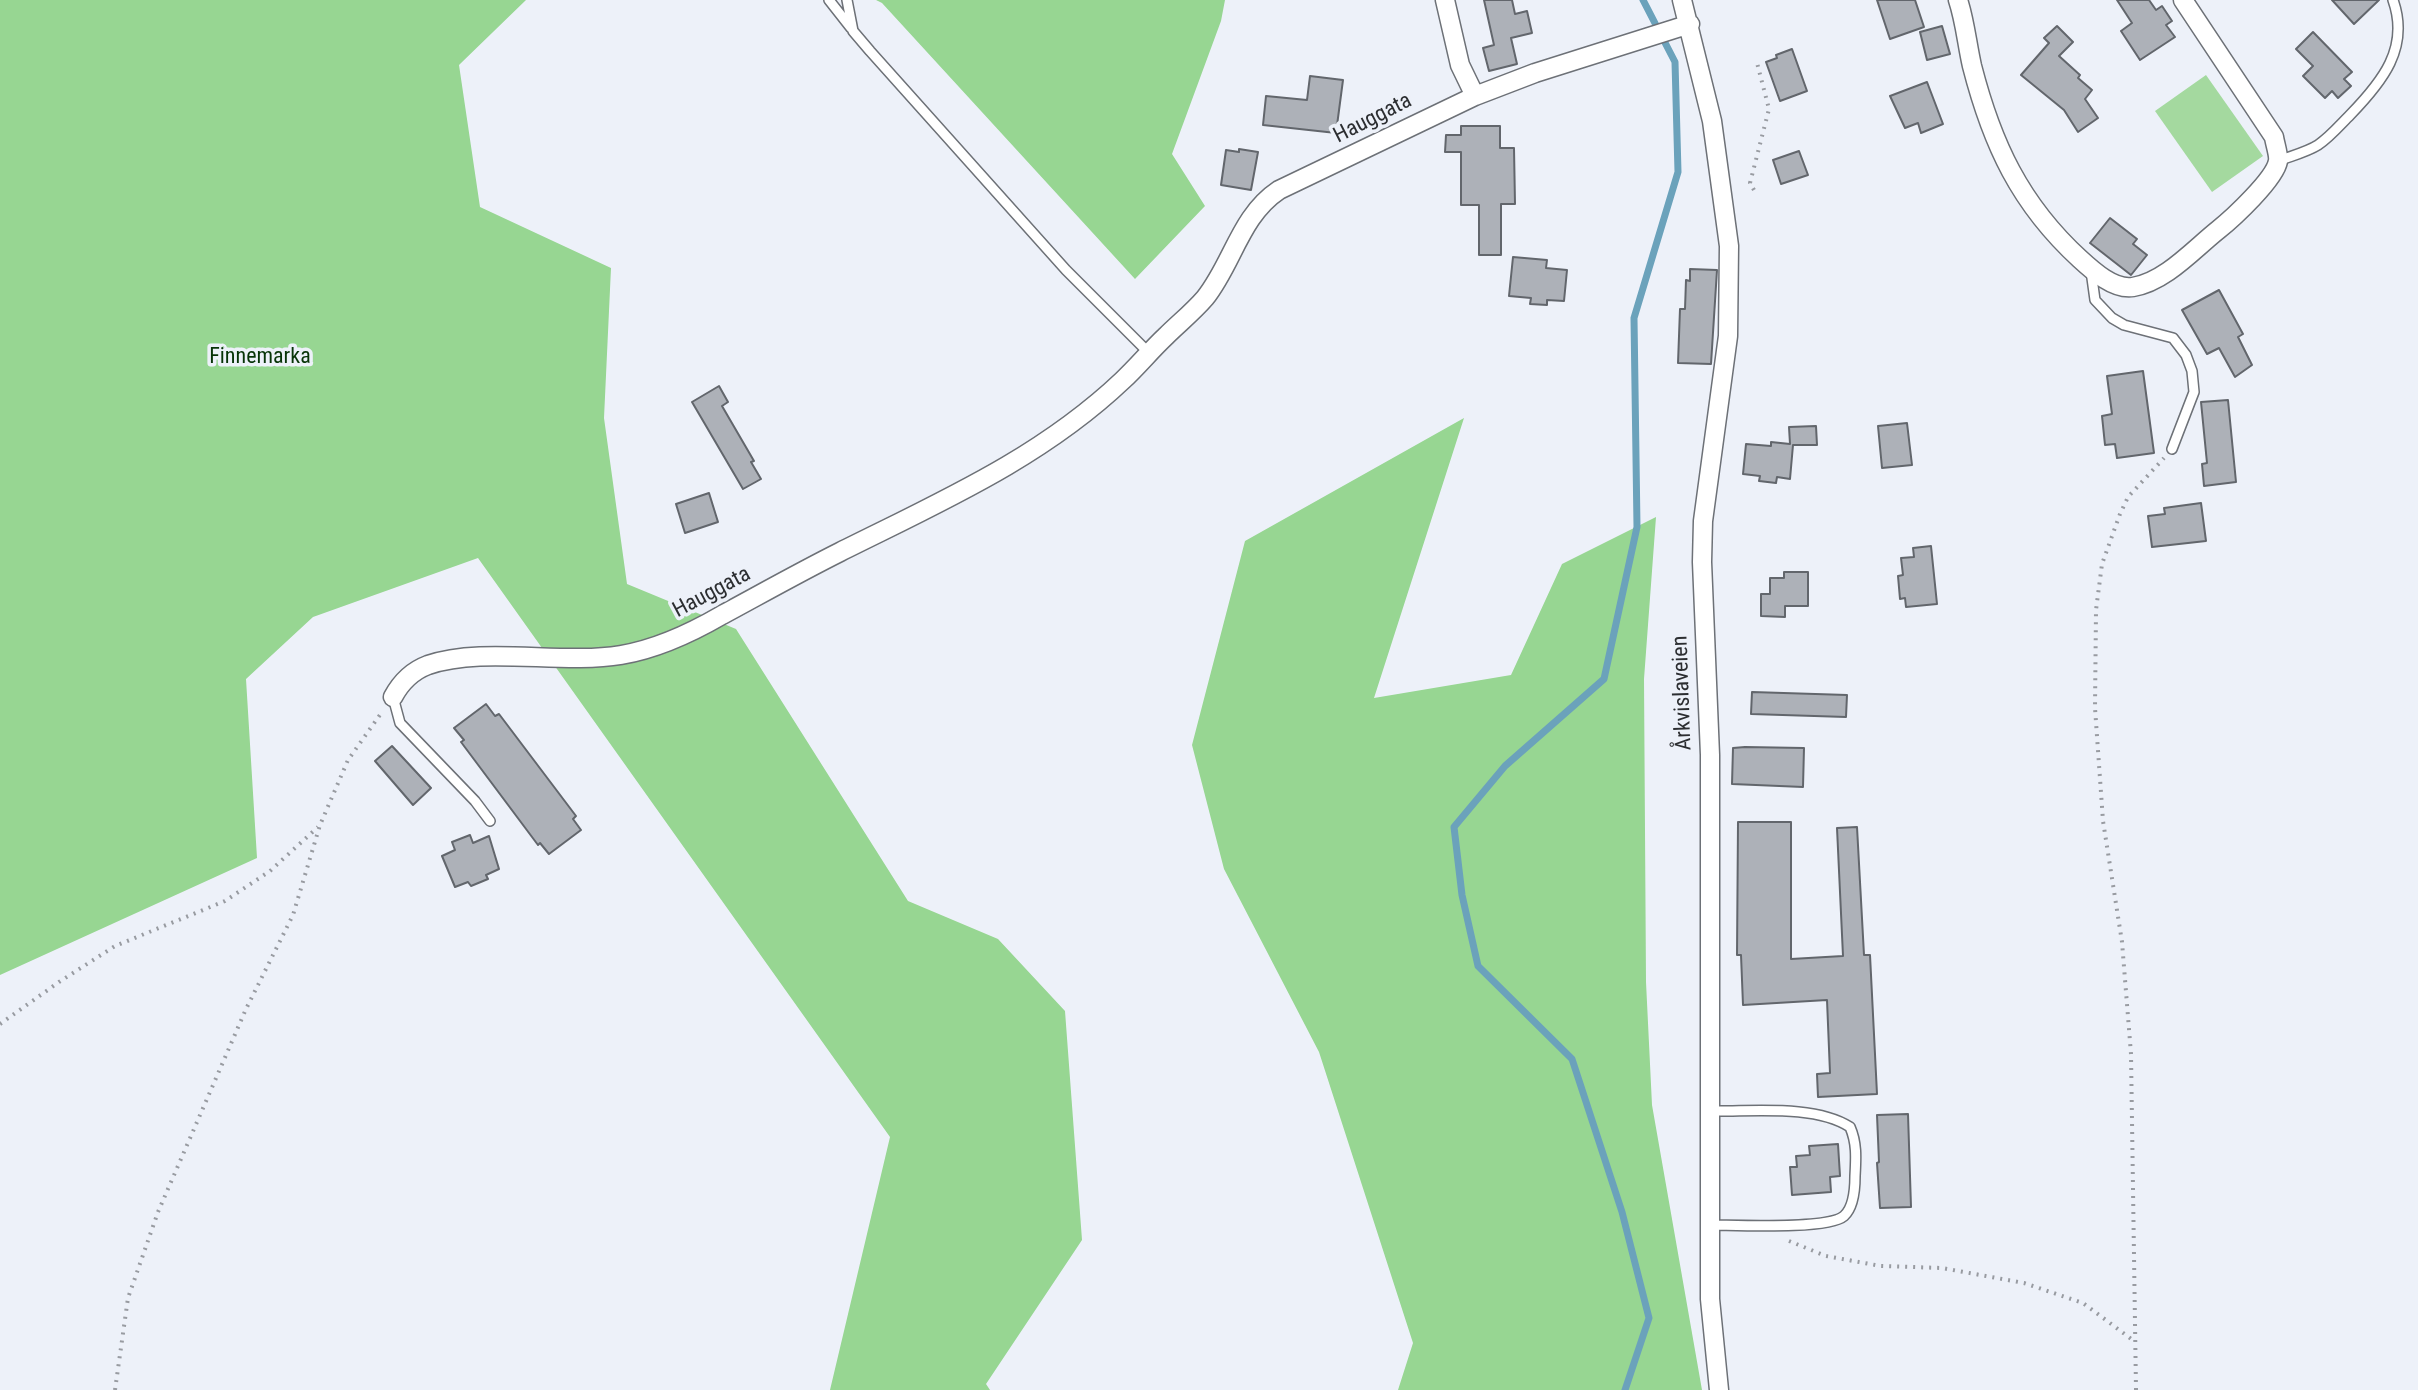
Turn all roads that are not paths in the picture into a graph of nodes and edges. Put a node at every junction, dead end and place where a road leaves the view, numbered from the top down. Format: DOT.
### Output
graph roads {
  1 [pos="829,0"];
  2 [pos="847,0"];
  3 [pos="1445,0"];
  4 [pos="1682,0"];
  5 [pos="1958,0"];
  6 [pos="2183,0"];
  7 [pos="2393,0"];
  8 [pos="1681,27"];
  9 [pos="853,31"];
  10 [pos="1475,96"];
  11 [pos="2278,161"];
  12 [pos="2091,270"];
  13 [pos="1149,353"];
  14 [pos="2172,449"];
  15 [pos="393,697"];
  16 [pos="490,821"];
  17 [pos="1709,1111"];
  18 [pos="1708,1225"];
  19 [pos="1719,1390"];
  1 -- 9 [label="lane"];
  2 -- 9 [label="lane"];
  3 -- 10 [label="street"];
  4 -- 8 [label="street, Årkvislaveien"];
  5 -- 12 [label="street"];
  6 -- 11 [label="street"];
  7 -- 11 [label="lane"];
  8 -- 10 [label="street, Hauggata"];
  8 -- 17 [label="street, Årkvislaveien"];
  9 -- 13 [label="lane"];
  10 -- 13 [label="street, Hauggata"];
  11 -- 12 [label="street"];
  12 -- 14 [label="lane"];
  13 -- 15 [label="street, Hauggata"];
  15 -- 16 [label="lane"];
  17 -- 18 [label="street, Årkvislaveien"];
  17 -- 18 [label="lane"];
  18 -- 19 [label="street, Årkvislaveien"];
}
